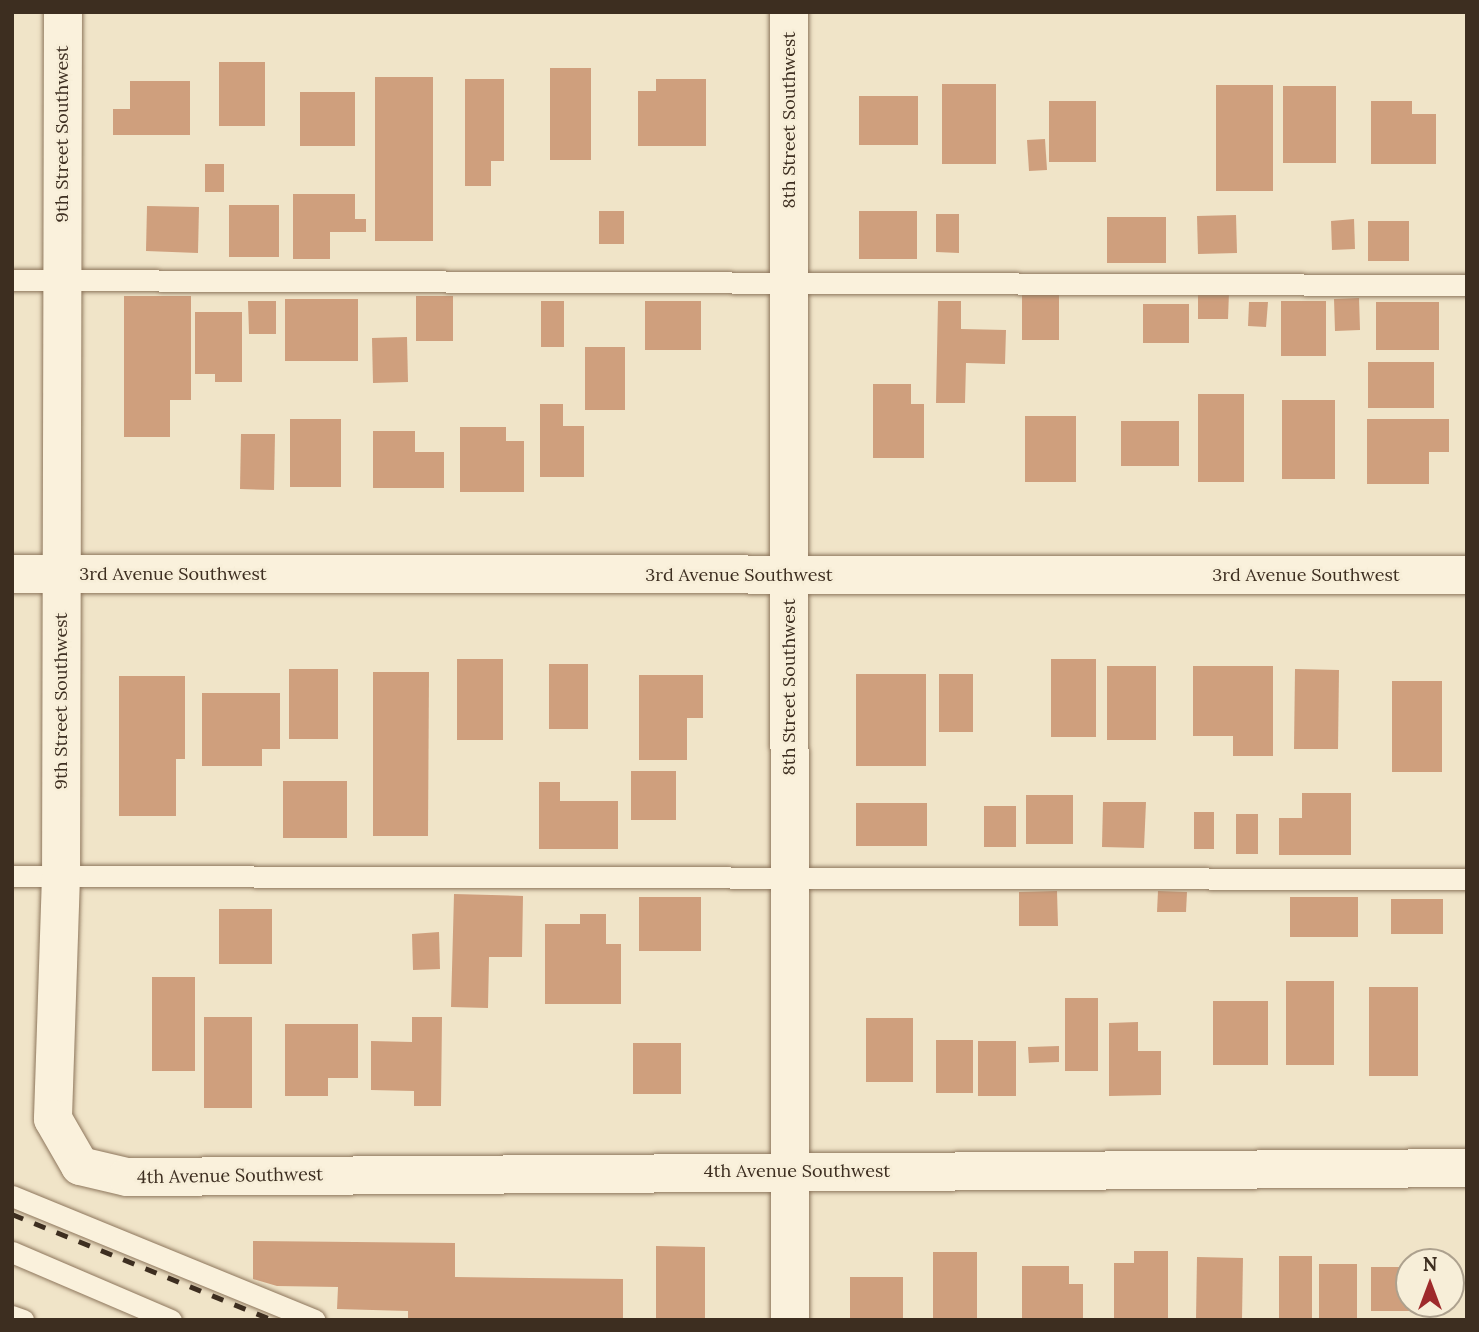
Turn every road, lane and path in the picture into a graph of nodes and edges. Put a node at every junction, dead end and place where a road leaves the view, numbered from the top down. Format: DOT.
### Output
graph roads {
  1 [pos="63,12"];
  2 [pos="789,12"];
  3 [pos="12,280"];
  4 [pos="62,280"];
  5 [pos="789,284"];
  6 [pos="1467,285"];
  7 [pos="12,574"];
  8 [pos="61,574"];
  9 [pos="789,575"];
  10 [pos="1467,575"];
  11 [pos="12,876"];
  12 [pos="61,876"];
  13 [pos="1467,879"];
  14 [pos="789,880"];
  15 [pos="1467,1168"];
  16 [pos="790,1171"];
  17 [pos="127,1177"];
  18 [pos="12,1196"];
  19 [pos="12,1252"];
  20 [pos="12,1315"];
  21 [pos="23,1320"];
  22 [pos="171,1320"];
  23 [pos="315,1320"];
  24 [pos="790,1320"];
  1 -- 4 [label="street, 9th Street Southwest"];
  2 -- 5 [label="street, 8th Street Southwest"];
  3 -- 4 [label="lane"];
  4 -- 5 [label="lane"];
  4 -- 8 [label="street, 9th Street Southwest"];
  5 -- 6 [label="lane"];
  5 -- 9 [label="street, 8th Street Southwest"];
  7 -- 8 [label="street, 3rd Avenue Southwest"];
  8 -- 9 [label="street, 3rd Avenue Southwest"];
  8 -- 12 [label="street, 9th Street Southwest"];
  9 -- 10 [label="street, 3rd Avenue Southwest"];
  9 -- 14 [label="street, 8th Street Southwest"];
  11 -- 12 [label="lane"];
  12 -- 14 [label="lane"];
  12 -- 17 [label="street, 9th Street Southwest"];
  13 -- 14 [label="lane"];
  14 -- 16 [label="street, 8th Street Southwest"];
  15 -- 16 [label="street, 4th Avenue Southwest"];
  16 -- 17 [label="street, 4th Avenue Southwest"];
  16 -- 24 [label="street, 8th Street Southwest"];
  18 -- 23 [label="lane"];
  19 -- 22 [label="lane"];
  20 -- 21 [label="lane"];
}
